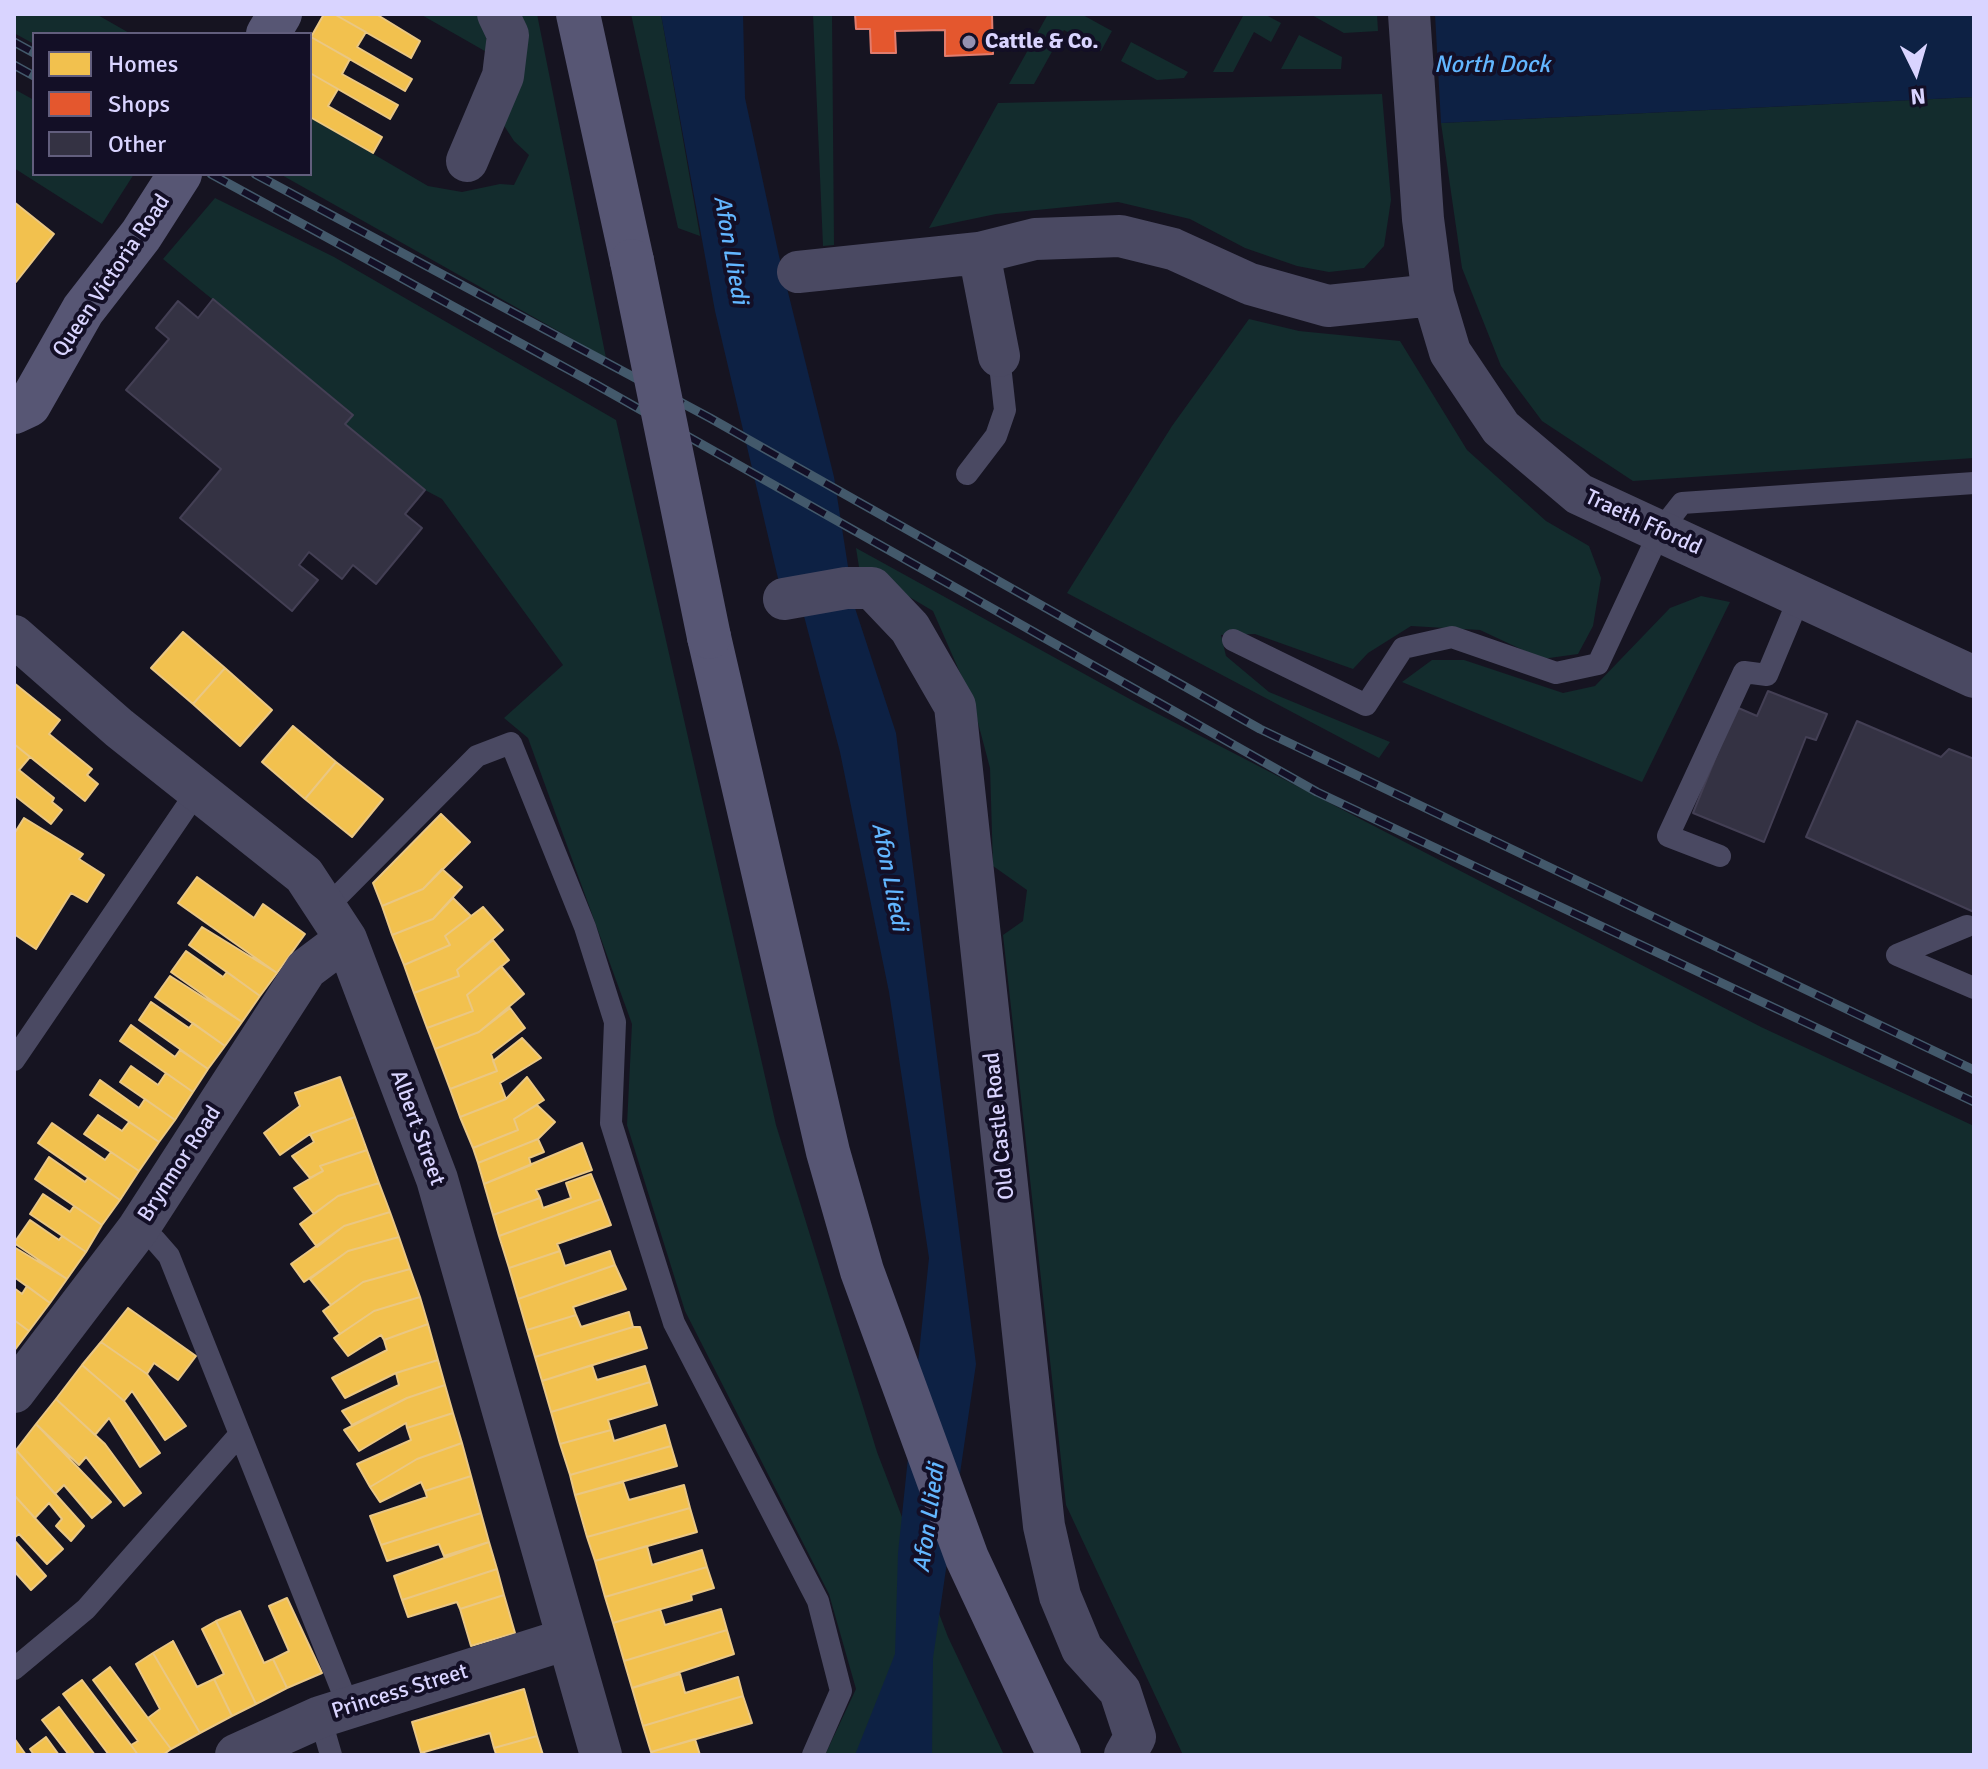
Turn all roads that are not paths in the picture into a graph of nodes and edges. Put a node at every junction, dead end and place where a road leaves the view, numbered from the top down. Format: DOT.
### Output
graph roads {
  1 [pos="280,14"];
  2 [pos="498,14"];
  3 [pos="578,14"];
  4 [pos="1409,14"];
  5 [pos="269,32"];
  6 [pos="467,161"];
  7 [pos="179,176"];
  8 [pos="979,253"];
  9 [pos="798,272"];
  10 [pos="1433,295"];
  11 [pos="999,356"];
  12 [pos="14,412"];
  13 [pos="967,474"];
  14 [pos="1974,483"];
  15 [pos="1660,531"];
  16 [pos="1800,596"];
  17 [pos="784,599"];
  18 [pos="14,636"];
  19 [pos="1233,640"];
  20 [pos="1974,677"];
  21 [pos="198,790"];
  22 [pos="1720,856"];
  23 [pos="336,923"];
  24 [pos="1967,926"];
  25 [pos="1974,988"];
  26 [pos="14,1060"];
  27 [pos="138,1229"];
  28 [pos="14,1392"];
  29 [pos="240,1434"];
  30 [pos="567,1639"];
  31 [pos="14,1669"];
  32 [pos="333,1727"];
  33 [pos="1058,1753"];
  34 [pos="236,1755"];
  35 [pos="601,1755"];
  36 [pos="813,1755"];
  37 [pos="1125,1755"];
  1 -- 5 [label="main road"];
  2 -- 6 [label="street"];
  3 -- 33 [label="main road, bridge"];
  4 -- 10 [label="street, Traeth Ffordd"];
  7 -- 12 [label="main road, Queen Victoria Road"];
  8 -- 9 [label="street"];
  8 -- 10 [label="street"];
  8 -- 11 [label="street"];
  10 -- 15 [label="street, Traeth Ffordd"];
  11 -- 13 [label="lane"];
  14 -- 15 [label="lane"];
  15 -- 16 [label="street, Traeth Ffordd"];
  15 -- 19 [label="lane"];
  16 -- 20 [label="street, Traeth Ffordd"];
  16 -- 22 [label="lane"];
  17 -- 37 [label="street, Old Castle Road"];
  18 -- 21 [label="street, Albert Street"];
  21 -- 23 [label="street, Albert Street"];
  21 -- 26 [label="lane"];
  23 -- 27 [label="street, Brynmor Road"];
  23 -- 30 [label="street, Albert Street"];
  23 -- 36 [label="lane"];
  24 -- 25 [label="lane"];
  27 -- 28 [label="street, Brynmor Road"];
  27 -- 29 [label="lane"];
  29 -- 31 [label="lane"];
  29 -- 32 [label="lane"];
  30 -- 32 [label="street, Princess Street"];
  30 -- 35 [label="street, Albert Street"];
  32 -- 34 [label="street, Princess Street"];
}
